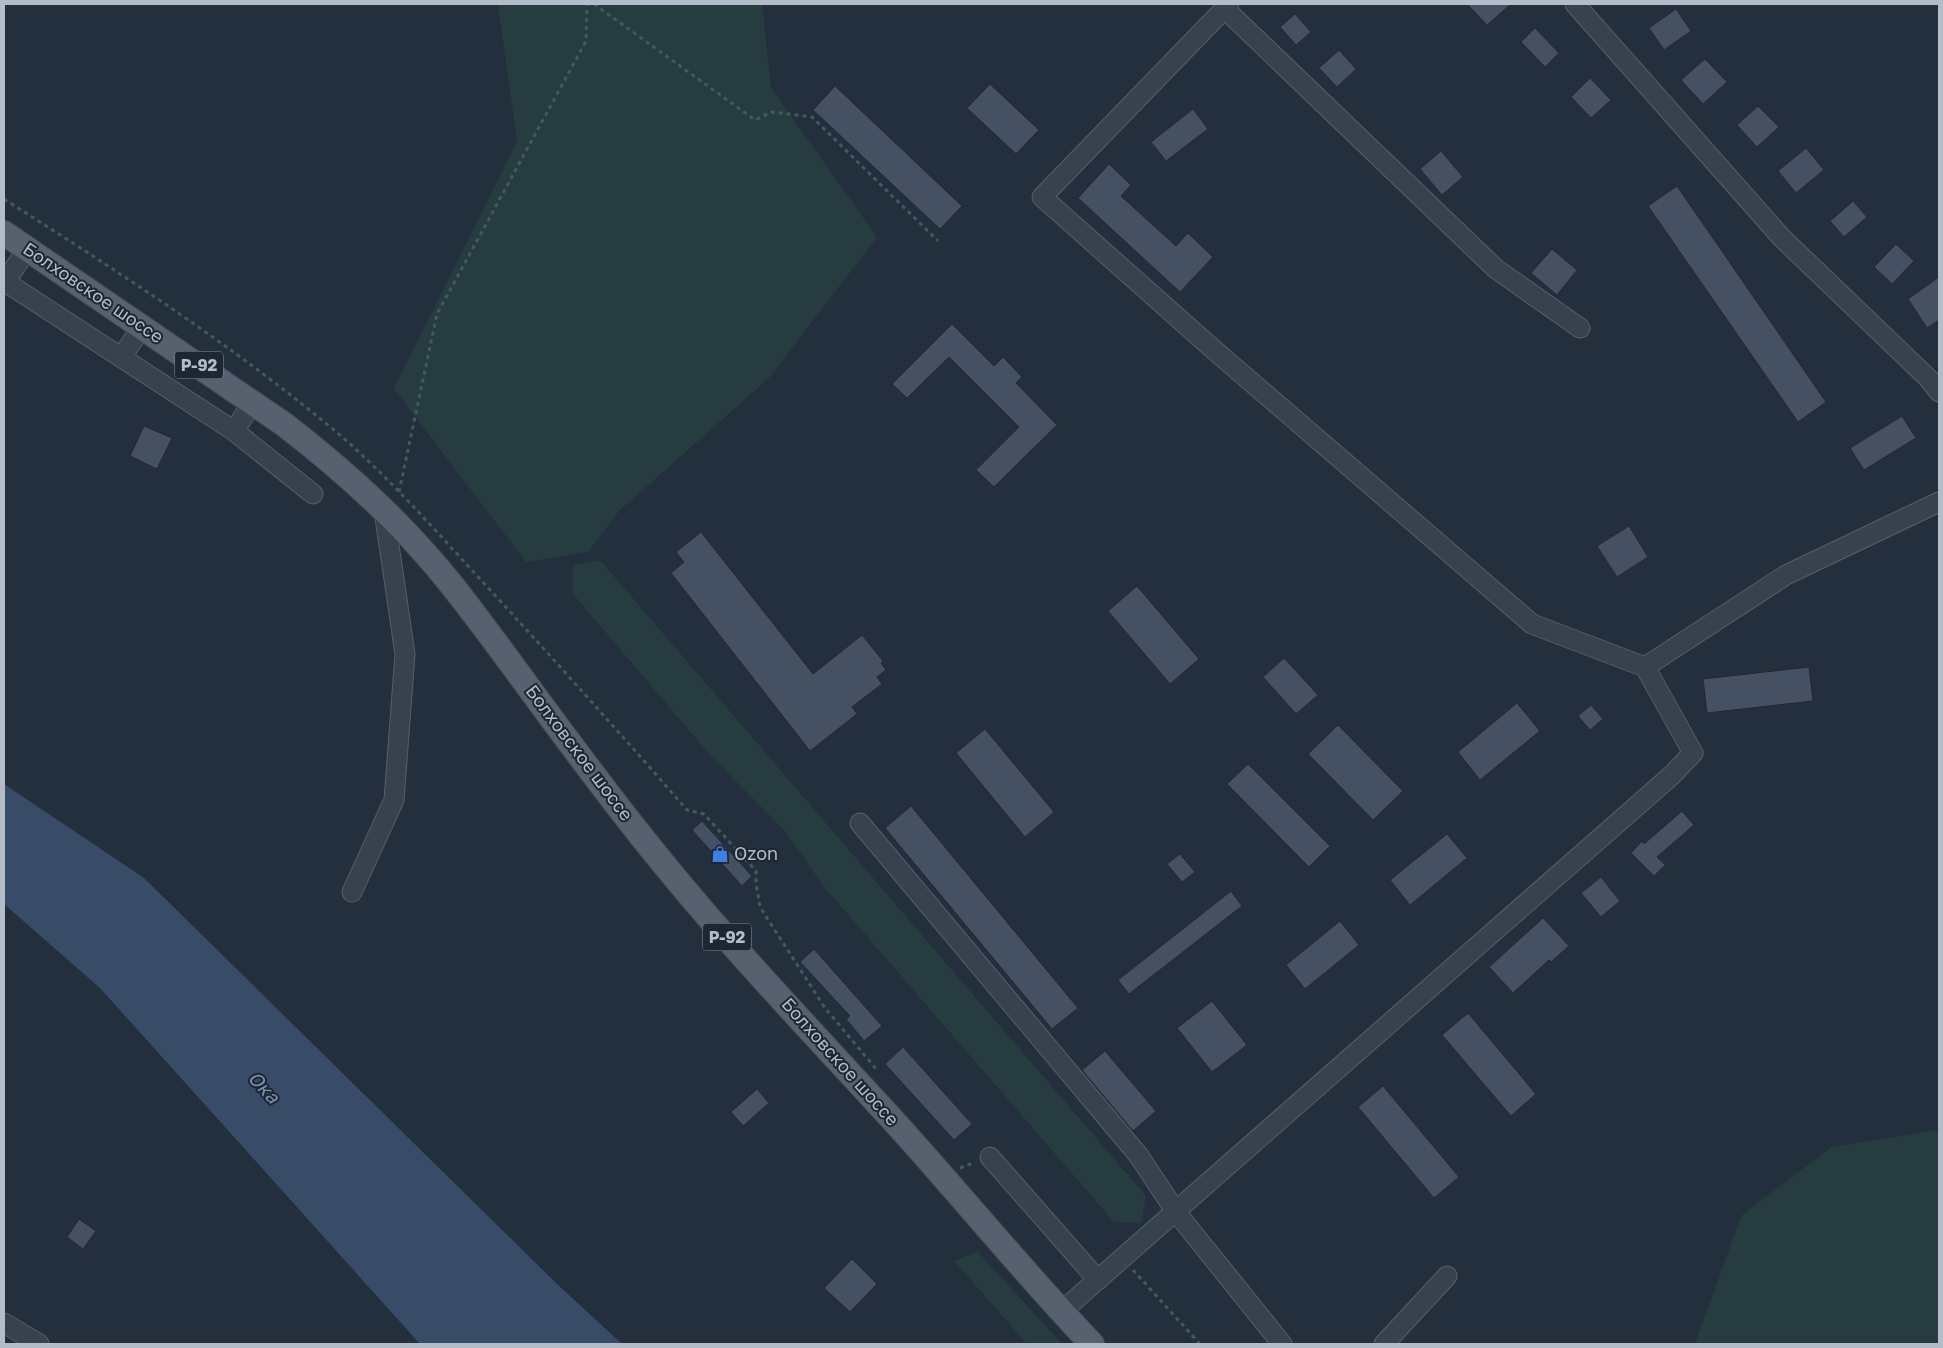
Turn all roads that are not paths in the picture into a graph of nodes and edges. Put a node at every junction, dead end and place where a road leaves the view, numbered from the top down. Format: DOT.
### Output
graph roads {
  1 [pos="1575,4"];
  2 [pos="1227,6"];
  3 [pos="4,233"];
  4 [pos="27,249"];
  5 [pos="4,282"];
  6 [pos="142,326"];
  7 [pos="1580,328"];
  8 [pos="122,357"];
  9 [pos="1939,392"];
  10 [pos="253,402"];
  11 [pos="234,432"];
  12 [pos="313,494"];
  13 [pos="1939,502"];
  14 [pos="384,511"];
  15 [pos="1646,667"];
  16 [pos="860,823"];
  17 [pos="352,892"];
  18 [pos="990,1157"];
  19 [pos="1176,1212"];
  20 [pos="1447,1276"];
  21 [pos="1098,1280"];
  22 [pos="1061,1312"];
  23 [pos="4,1324"];
  24 [pos="17,1339"];
  25 [pos="39,1344"];
  26 [pos="1092,1344"];
  27 [pos="1282,1344"];
  28 [pos="1384,1344"];
  1 -- 9 [label="street"];
  2 -- 7 [label="street"];
  2 -- 15 [label="street"];
  3 -- 4 [label="main road, Болховское шоссе / Р-92"];
  4 -- 5 [label="street"];
  4 -- 6 [label="main road, Болховское шоссе / Р-92"];
  5 -- 8 [label="street"];
  6 -- 8 [label="street"];
  6 -- 10 [label="main road, Болховское шоссе / Р-92"];
  8 -- 11 [label="street"];
  10 -- 11 [label="street"];
  10 -- 14 [label="main road, Болховское шоссе / Р-92"];
  11 -- 12 [label="street"];
  13 -- 15 [label="street"];
  14 -- 17 [label="street"];
  14 -- 22 [label="main road, Болховское шоссе / Р-92"];
  15 -- 19 [label="street"];
  16 -- 19 [label="street"];
  18 -- 21 [label="street"];
  19 -- 21 [label="street"];
  19 -- 27 [label="street"];
  20 -- 28 [label="street"];
  21 -- 22 [label="street"];
  22 -- 26 [label="main road, Болховское шоссе / Р-92"];
  23 -- 24 [label="street"];
  24 -- 25 [label="street"];
}
